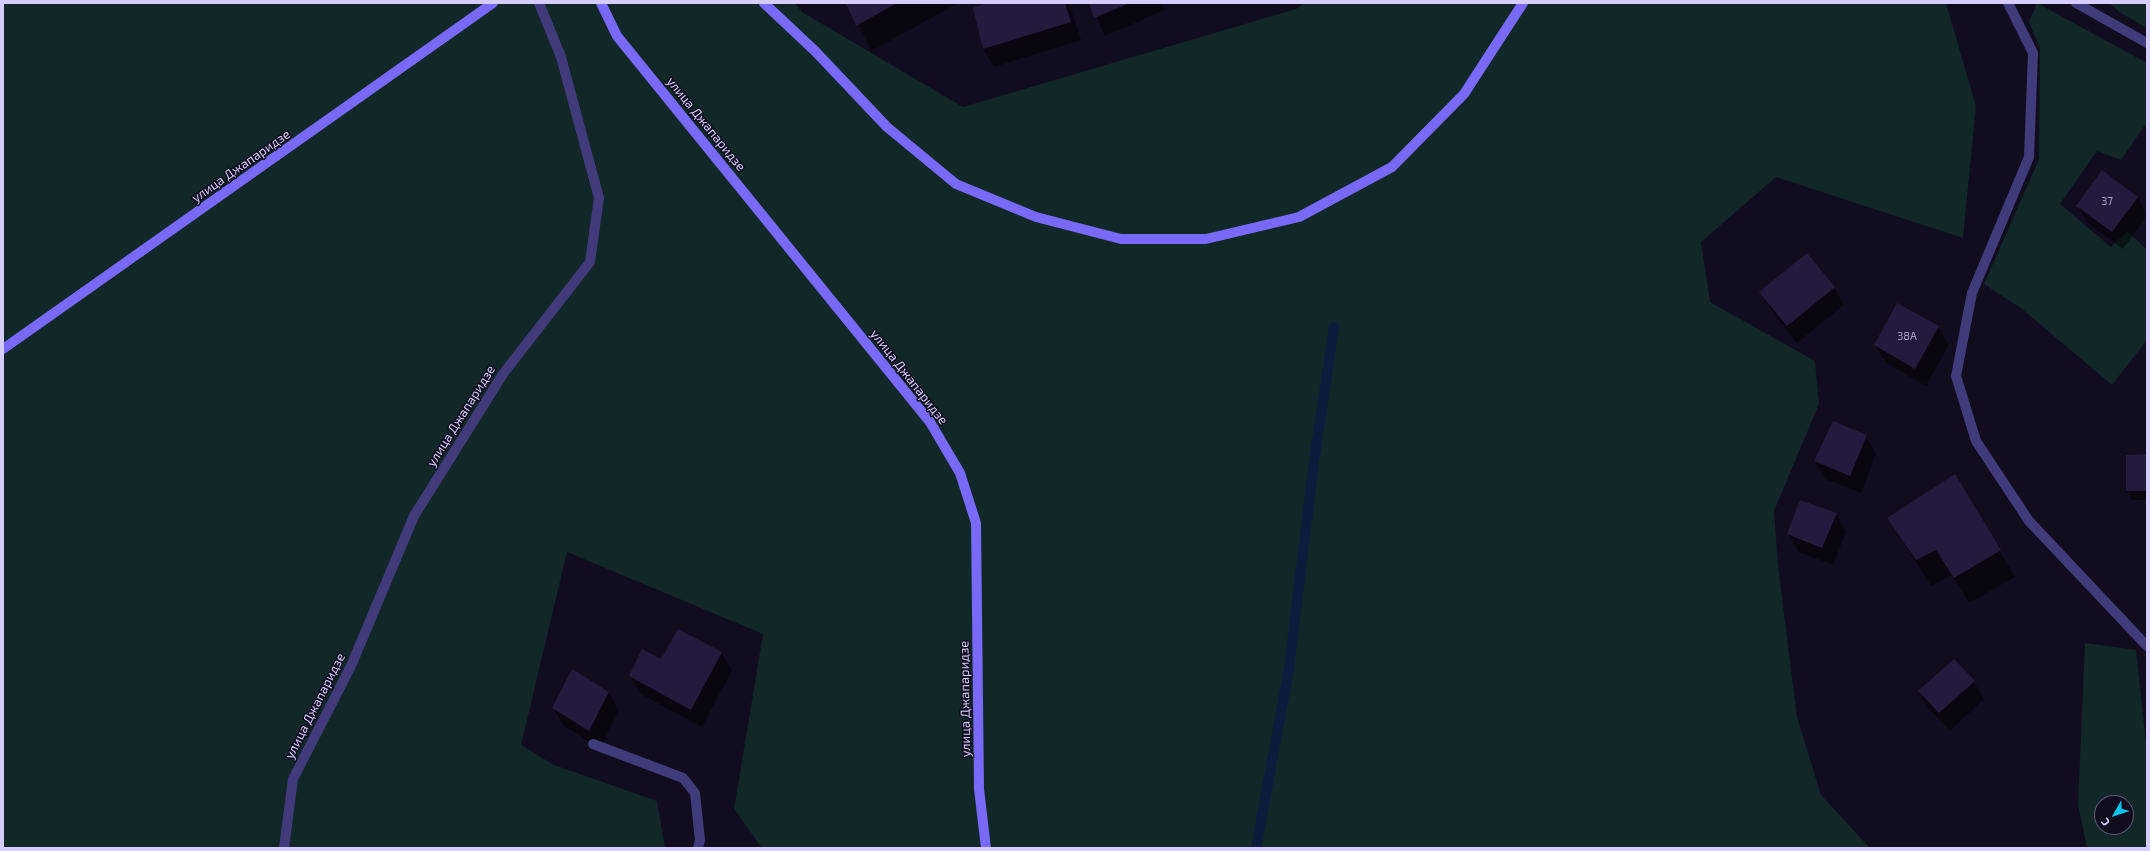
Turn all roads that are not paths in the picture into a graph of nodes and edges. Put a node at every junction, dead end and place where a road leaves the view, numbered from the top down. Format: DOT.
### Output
graph roads {
  1 [pos="493,3"];
  2 [pos="539,3"];
  3 [pos="601,3"];
  4 [pos="764,3"];
  5 [pos="1523,3"];
  6 [pos="2008,3"];
  7 [pos="2076,3"];
  8 [pos="2147,43"];
  9 [pos="3,349"];
  10 [pos="2147,646"];
  11 [pos="593,744"];
  12 [pos="284,848"];
  13 [pos="698,848"];
  14 [pos="986,848"];
  1 -- 9 [label="street, улица Джапаридзе"];
  2 -- 12 [label="street, улица Джапаридзе"];
  3 -- 14 [label="street, улица Джапаридзе"];
  4 -- 5 [label="street"];
  6 -- 10 [label="street"];
  7 -- 8 [label="street"];
  11 -- 13 [label="street"];
}
